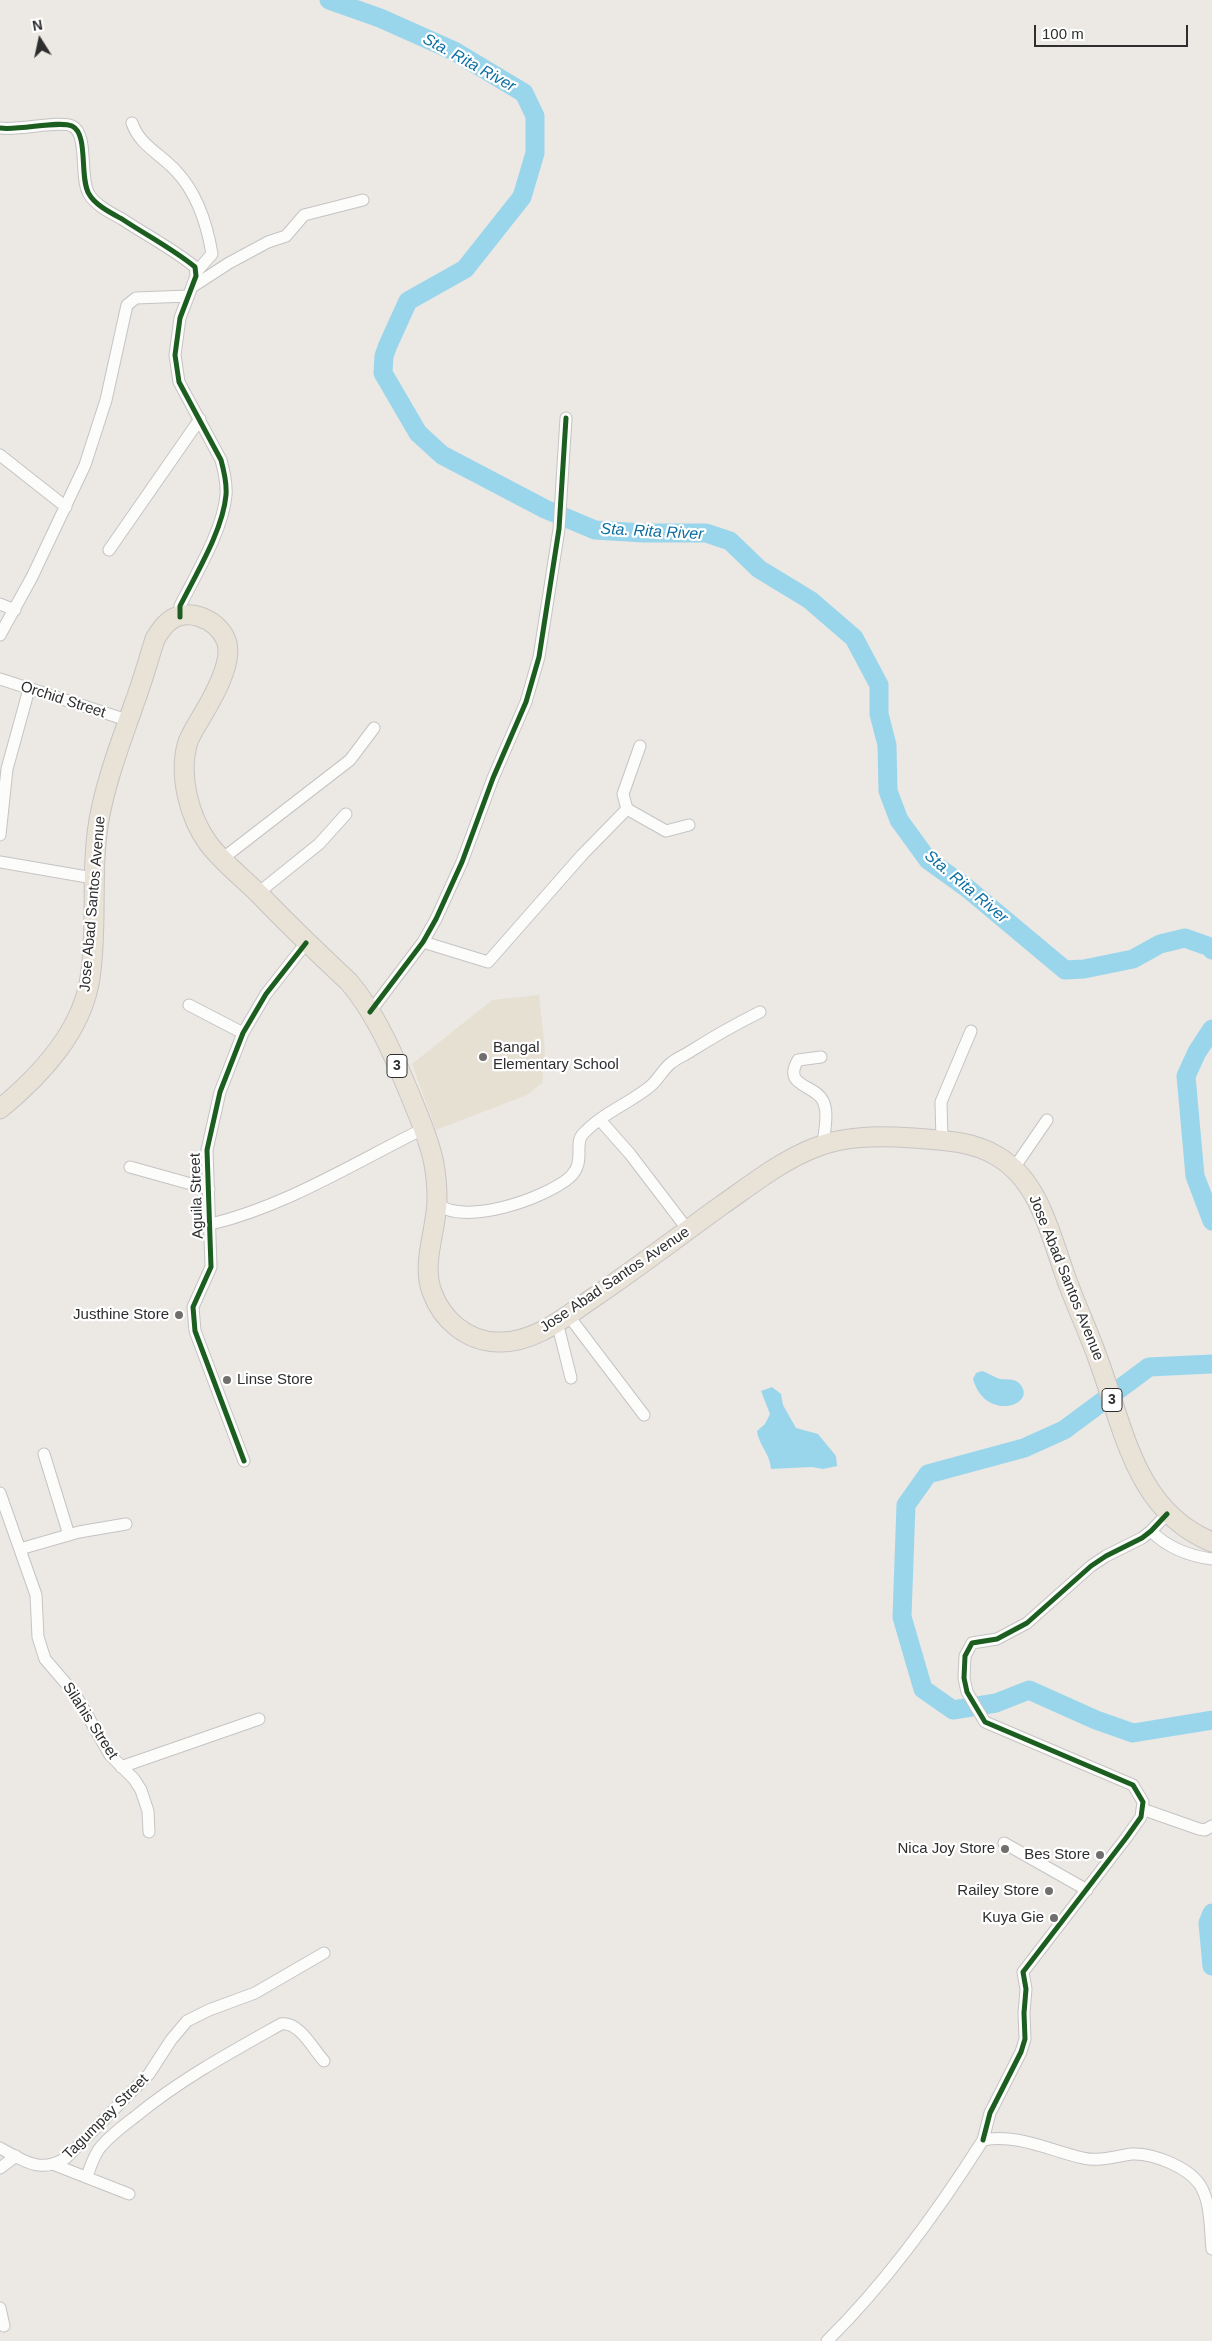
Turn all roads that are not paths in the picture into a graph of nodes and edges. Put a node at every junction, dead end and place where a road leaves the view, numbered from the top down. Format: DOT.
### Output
graph roads {
  1 [pos="132,123"];
  2 [pos="0,128"];
  3 [pos="363,200"];
  4 [pos="197,271"];
  5 [pos="190,292"];
  6 [pos="566,418"];
  7 [pos="200,419"];
  8 [pos="0,455"];
  9 [pos="66,507"];
  10 [pos="109,550"];
  11 [pos="0,604"];
  12 [pos="15,610"];
  13 [pos="180,617"];
  14 [pos="0,635"];
  15 [pos="0,679"];
  16 [pos="30,689"];
  17 [pos="127,720"];
  18 [pos="374,728"];
  19 [pos="640,746"];
  20 [pos="627,809"];
  21 [pos="346,814"];
  22 [pos="689,825"];
  23 [pos="0,835"];
  24 [pos="222,859"];
  25 [pos="0,862"];
  26 [pos="93,878"];
  27 [pos="258,893"];
  28 [pos="423,942"];
  29 [pos="306,943"];
  30 [pos="189,1005"];
  31 [pos="370,1012"];
  32 [pos="760,1012"];
  33 [pos="971,1031"];
  34 [pos="243,1033"];
  35 [pos="821,1057"];
  36 [pos="0,1109"];
  37 [pos="600,1120"];
  38 [pos="1047,1120"];
  39 [pos="424,1129"];
  40 [pos="942,1140"];
  41 [pos="823,1145"];
  42 [pos="130,1167"];
  43 [pos="1014,1168"];
  44 [pos="209,1189"];
  45 [pos="437,1204"];
  46 [pos="211,1224"];
  47 [pos="688,1230"];
  48 [pos="562,1318"];
  49 [pos="572,1378"];
  50 [pos="644,1415"];
  51 [pos="44,1454"];
  52 [pos="244,1461"];
  53 [pos="0,1492"];
  54 [pos="1167,1514"];
  55 [pos="126,1524"];
  56 [pos="1151,1531"];
  57 [pos="69,1535"];
  58 [pos="1212,1542"];
  59 [pos="20,1549"];
  60 [pos="1212,1559"];
  61 [pos="259,1719"];
  62 [pos="121,1767"];
  63 [pos="1142,1809"];
  64 [pos="1212,1826"];
  65 [pos="149,1832"];
  66 [pos="1004,1843"];
  67 [pos="1088,1890"];
  68 [pos="324,1953"];
  69 [pos="324,2061"];
  70 [pos="983,2140"];
  71 [pos="0,2148"];
  72 [pos="16,2156"];
  73 [pos="55,2165"];
  74 [pos="0,2168"];
  75 [pos="87,2177"];
  76 [pos="129,2194"];
  77 [pos="1212,2248"];
  78 [pos="0,2308"];
  79 [pos="4,2326"];
  80 [pos="827,2341"];
  1 -- 4 [label="street"];
  2 -- 4 [label="street"];
  3 -- 5 [label="street"];
  4 -- 5 [label="street"];
  5 -- 7 [label="street"];
  5 -- 9 [label="street"];
  6 -- 28 [label="street"];
  7 -- 10 [label="street"];
  7 -- 13 [label="street"];
  8 -- 9 [label="street"];
  9 -- 12 [label="street"];
  11 -- 12 [label="street"];
  12 -- 14 [label="street"];
  13 -- 17 [label="highway, Jose Abad Santos Avenue"];
  13 -- 24 [label="highway, Jose Abad Santos Avenue / 3"];
  15 -- 16 [label="street, Orchid Street"];
  16 -- 17 [label="street, Orchid Street"];
  16 -- 23 [label="street"];
  17 -- 26 [label="highway, Jose Abad Santos Avenue"];
  18 -- 24 [label="street"];
  19 -- 20 [label="street"];
  20 -- 22 [label="street"];
  20 -- 28 [label="street"];
  21 -- 27 [label="street"];
  24 -- 27 [label="highway, Jose Abad Santos Avenue / 3"];
  25 -- 26 [label="street"];
  26 -- 36 [label="highway, Jose Abad Santos Avenue"];
  27 -- 29 [label="highway, Jose Abad Santos Avenue / 3"];
  28 -- 31 [label="street"];
  29 -- 31 [label="highway, Jose Abad Santos Avenue / 3"];
  29 -- 34 [label="street, Aguila Street"];
  30 -- 34 [label="street"];
  31 -- 39 [label="highway, Jose Abad Santos Avenue / 3"];
  32 -- 37 [label="street"];
  33 -- 40 [label="street"];
  34 -- 44 [label="street, Aguila Street"];
  35 -- 41 [label="street"];
  37 -- 45 [label="street"];
  37 -- 47 [label="street"];
  38 -- 43 [label="street"];
  39 -- 45 [label="highway, Jose Abad Santos Avenue / 3"];
  39 -- 46 [label="street"];
  40 -- 41 [label="highway, Jose Abad Santos Avenue / 3"];
  40 -- 43 [label="highway, Jose Abad Santos Avenue / 3"];
  41 -- 47 [label="highway, Jose Abad Santos Avenue / 3"];
  42 -- 44 [label="street"];
  43 -- 54 [label="highway, Jose Abad Santos Avenue / 3"];
  44 -- 46 [label="street, Aguila Street"];
  45 -- 48 [label="highway, Jose Abad Santos Avenue / 3"];
  46 -- 52 [label="street, Aguila Street"];
  47 -- 48 [label="highway, Jose Abad Santos Avenue / 3"];
  48 -- 49 [label="street"];
  48 -- 50 [label="street"];
  51 -- 57 [label="street"];
  53 -- 59 [label="street, Silahis Street"];
  54 -- 56 [label="street"];
  54 -- 58 [label="highway, Jose Abad Santos Avenue / 3"];
  55 -- 57 [label="street"];
  56 -- 60 [label="street"];
  56 -- 63 [label="street"];
  57 -- 59 [label="street"];
  59 -- 62 [label="street, Silahis Street"];
  61 -- 62 [label="street"];
  62 -- 65 [label="street, Silahis Street"];
  63 -- 64 [label="street"];
  63 -- 67 [label="street"];
  66 -- 67 [label="street"];
  67 -- 70 [label="street"];
  68 -- 73 [label="street, Tagumpay Street"];
  69 -- 75 [label="street"];
  70 -- 77 [label="street"];
  70 -- 80 [label="street"];
  71 -- 72 [label="street, Tagumpay Street"];
  72 -- 73 [label="street, Tagumpay Street"];
  72 -- 74 [label="street"];
  73 -- 75 [label="street"];
  75 -- 76 [label="street"];
  78 -- 79 [label="street"];
}
